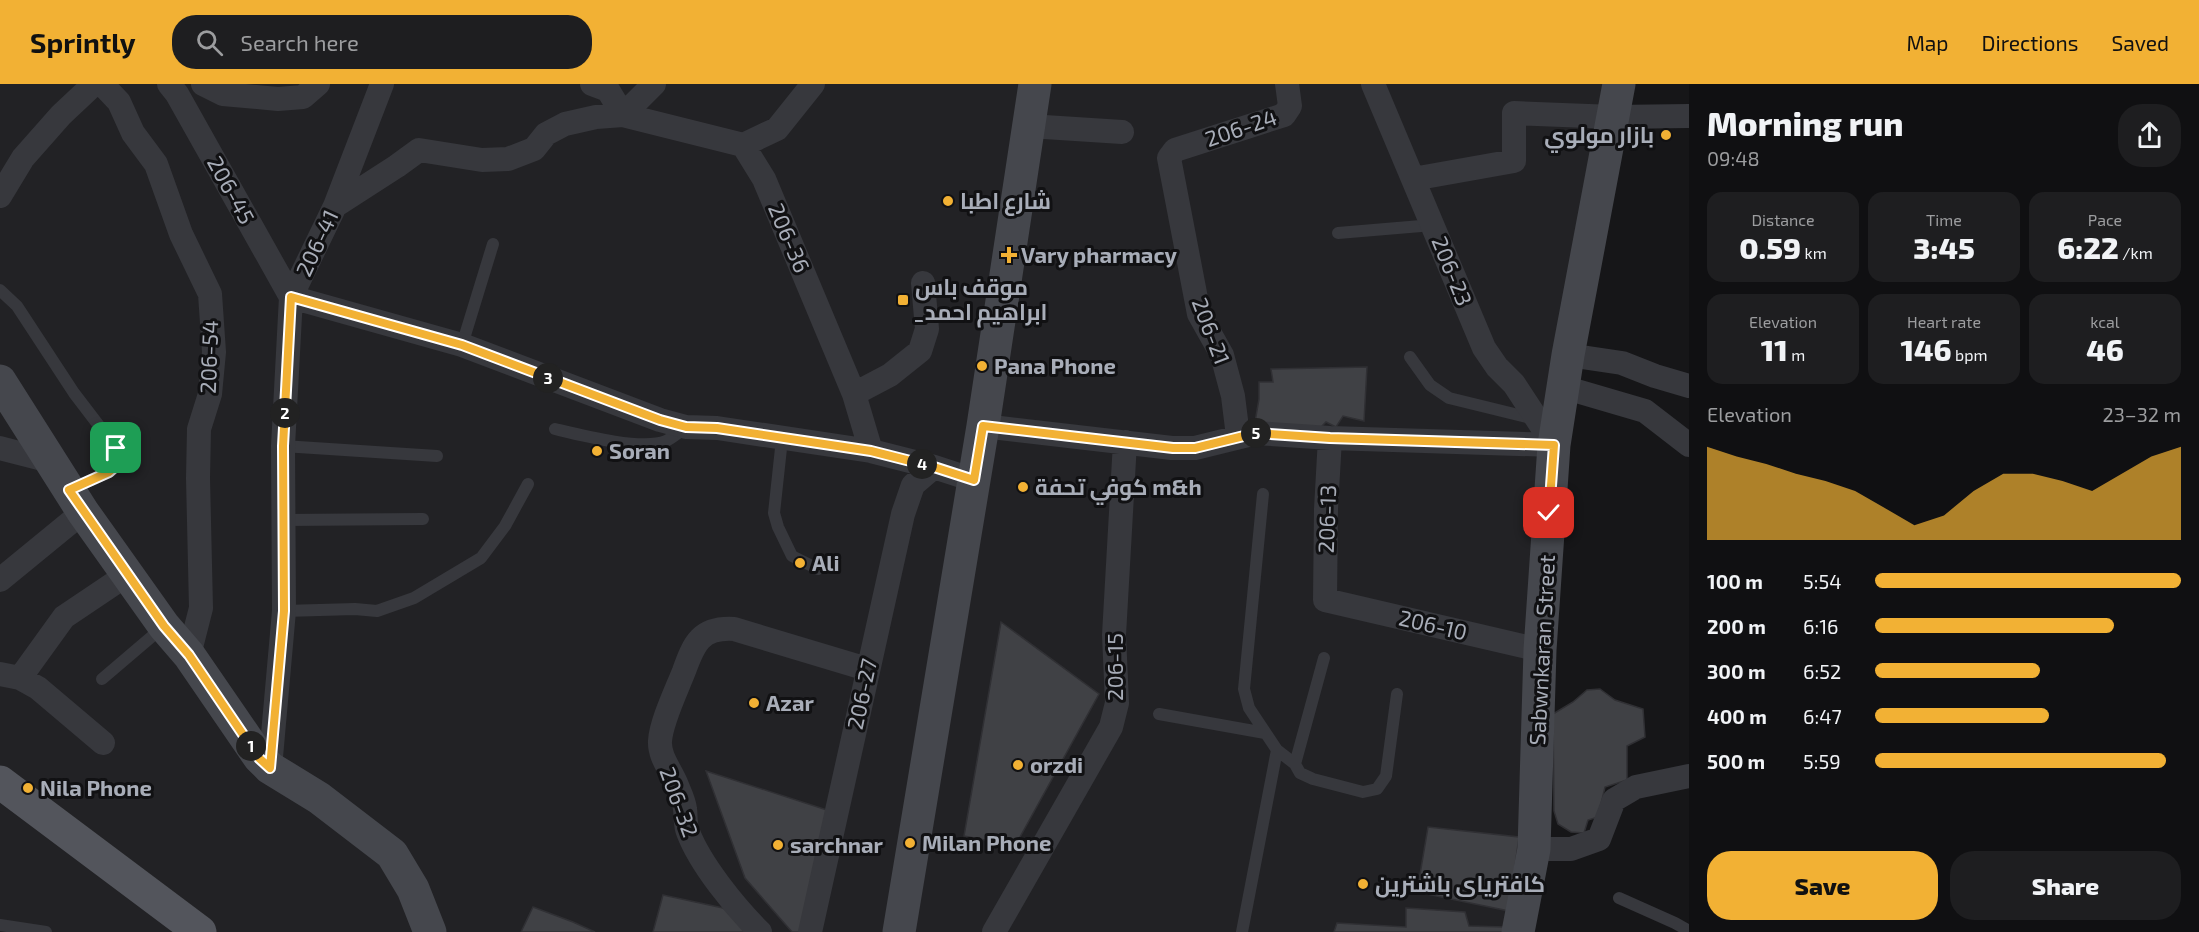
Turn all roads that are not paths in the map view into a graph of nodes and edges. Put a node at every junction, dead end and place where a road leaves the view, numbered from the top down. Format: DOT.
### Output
graph roads {
  1 [pos="94,84"];
  2 [pos="102,84"];
  3 [pos="169,84"];
  4 [pos="202,84"];
  5 [pos="318,84"];
  6 [pos="382,84"];
  7 [pos="591,84"];
  8 [pos="654,84"];
  9 [pos="813,84"];
  10 [pos="1035,84"];
  11 [pos="1287,84"];
  12 [pos="1373,84"];
  13 [pos="1619,84"];
  14 [pos="623,115"];
  15 [pos="1689,116"];
  16 [pos="1614,117"];
  17 [pos="1029,126"];
  18 [pos="1122,132"];
  19 [pos="743,145"];
  20 [pos="1169,155"];
  21 [pos="1413,179"];
  22 [pos="0,196"];
  23 [pos="335,206"];
  24 [pos="1433,225"];
  25 [pos="1338,233"];
  26 [pos="493,244"];
  27 [pos="923,283"];
  28 [pos="0,290"];
  29 [pos="291,297"];
  30 [pos="462,345"];
  31 [pos="1568,355"];
  32 [pos="1410,357"];
  33 [pos="0,381"];
  34 [pos="1689,386"];
  35 [pos="1563,387"];
  36 [pos="854,394"];
  37 [pos="983,426"];
  38 [pos="686,427"];
  39 [pos="555,429"];
  40 [pos="1545,432"];
  41 [pos="1238,436"];
  42 [pos="782,438"];
  43 [pos="1330,438"];
  44 [pos="1125,442"];
  45 [pos="1689,445"];
  46 [pos="283,446"];
  47 [pos="0,448"];
  48 [pos="871,451"];
  49 [pos="437,456"];
  50 [pos="50,461"];
  51 [pos="934,467"];
  52 [pos="974,480"];
  53 [pos="528,484"];
  54 [pos="1263,494"];
  55 [pos="76,501"];
  56 [pos="423,519"];
  57 [pos="283,520"];
  58 [pos="818,569"];
  59 [pos="128,574"];
  60 [pos="0,580"];
  61 [pos="1325,600"];
  62 [pos="284,611"];
  63 [pos="164,626"];
  64 [pos="1540,650"];
  65 [pos="189,655"];
  66 [pos="1324,658"];
  67 [pos="867,669"];
  68 [pos="10,676"];
  69 [pos="102,679"];
  70 [pos="1397,694"];
  71 [pos="1159,714"];
  72 [pos="1265,734"];
  73 [pos="103,743"];
  74 [pos="1277,750"];
  75 [pos="1295,764"];
  76 [pos="270,768"];
  77 [pos="1689,776"];
  78 [pos="0,782"];
  79 [pos="1534,849"];
  80 [pos="1619,898"];
  81 [pos="0,925"];
  82 [pos="46,932"];
  83 [pos="200,932"];
  84 [pos="430,932"];
  85 [pos="760,932"];
  86 [pos="810,932"];
  87 [pos="899,932"];
  88 [pos="994,932"];
  89 [pos="1242,932"];
  90 [pos="1518,932"];
  91 [pos="1689,932"];
  1 -- 22 [label="street"];
  2 -- 65 [label="street, 206-54"];
  3 -- 29 [label="street, 206-45"];
  4 -- 5 [label="street"];
  6 -- 23 [label="street, 206-41"];
  7 -- 14 [label="street"];
  8 -- 14 [label="street"];
  9 -- 19 [label="street"];
  10 -- 17 [label="main road"];
  11 -- 20 [label="street, 206-24"];
  12 -- 21 [label="street, 206-23"];
  13 -- 16 [label="main road, Sabwnkaran Street"];
  14 -- 19 [label="street"];
  14 -- 23 [label="street"];
  15 -- 16 [label="street"];
  16 -- 21 [label="street"];
  16 -- 31 [label="main road, Sabwnkaran Street"];
  17 -- 18 [label="street"];
  17 -- 37 [label="main road"];
  19 -- 36 [label="street, 206-36"];
  20 -- 41 [label="street, 206-21"];
  21 -- 24 [label="street, 206-23"];
  23 -- 29 [label="street, 206-41"];
  24 -- 25 [label="lane"];
  24 -- 40 [label="street, 206-23"];
  26 -- 30 [label="lane"];
  27 -- 36 [label="street"];
  28 -- 55 [label="lane"];
  29 -- 30 [label="street"];
  29 -- 46 [label="street, 206-41"];
  30 -- 38 [label="street"];
  31 -- 34 [label="street"];
  31 -- 35 [label="main road, Sabwnkaran Street"];
  32 -- 40 [label="lane"];
  33 -- 50 [label="main road"];
  35 -- 40 [label="main road, Sabwnkaran Street"];
  35 -- 45 [label="street"];
  36 -- 48 [label="street, 206-36"];
  37 -- 44 [label="street"];
  37 -- 52 [label="main road"];
  38 -- 39 [label="lane"];
  38 -- 42 [label="street"];
  40 -- 43 [label="street"];
  40 -- 64 [label="main road, Sabwnkaran Street"];
  41 -- 43 [label="street"];
  41 -- 44 [label="street"];
  42 -- 48 [label="street"];
  42 -- 58 [label="lane"];
  43 -- 61 [label="street, 206-13"];
  44 -- 88 [label="street, 206-15"];
  46 -- 49 [label="lane"];
  46 -- 57 [label="street, 206-41"];
  47 -- 50 [label="street"];
  48 -- 51 [label="street"];
  50 -- 55 [label="main road"];
  51 -- 52 [label="street"];
  51 -- 67 [label="street, 206-27"];
  52 -- 87 [label="main road"];
  53 -- 62 [label="lane"];
  54 -- 72 [label="lane"];
  55 -- 59 [label="main road"];
  55 -- 60 [label="street"];
  56 -- 57 [label="lane"];
  57 -- 62 [label="street, 206-41"];
  59 -- 63 [label="main road"];
  59 -- 68 [label="street"];
  61 -- 64 [label="street, 206-10"];
  62 -- 76 [label="street, 206-41"];
  63 -- 65 [label="main road"];
  63 -- 69 [label="lane"];
  64 -- 79 [label="main road, Sabwnkaran Street"];
  65 -- 76 [label="main road"];
  66 -- 75 [label="lane"];
  67 -- 85 [label="street, 206-32"];
  67 -- 86 [label="street, 206-27"];
  68 -- 73 [label="street"];
  70 -- 75 [label="lane"];
  71 -- 72 [label="lane"];
  72 -- 74 [label="lane"];
  74 -- 75 [label="lane"];
  74 -- 89 [label="lane"];
  76 -- 84 [label="main road"];
  77 -- 79 [label="street"];
  78 -- 83 [label="main road"];
  79 -- 90 [label="main road, Sabwnkaran Street"];
  80 -- 91 [label="lane"];
  81 -- 82 [label="lane"];
}
